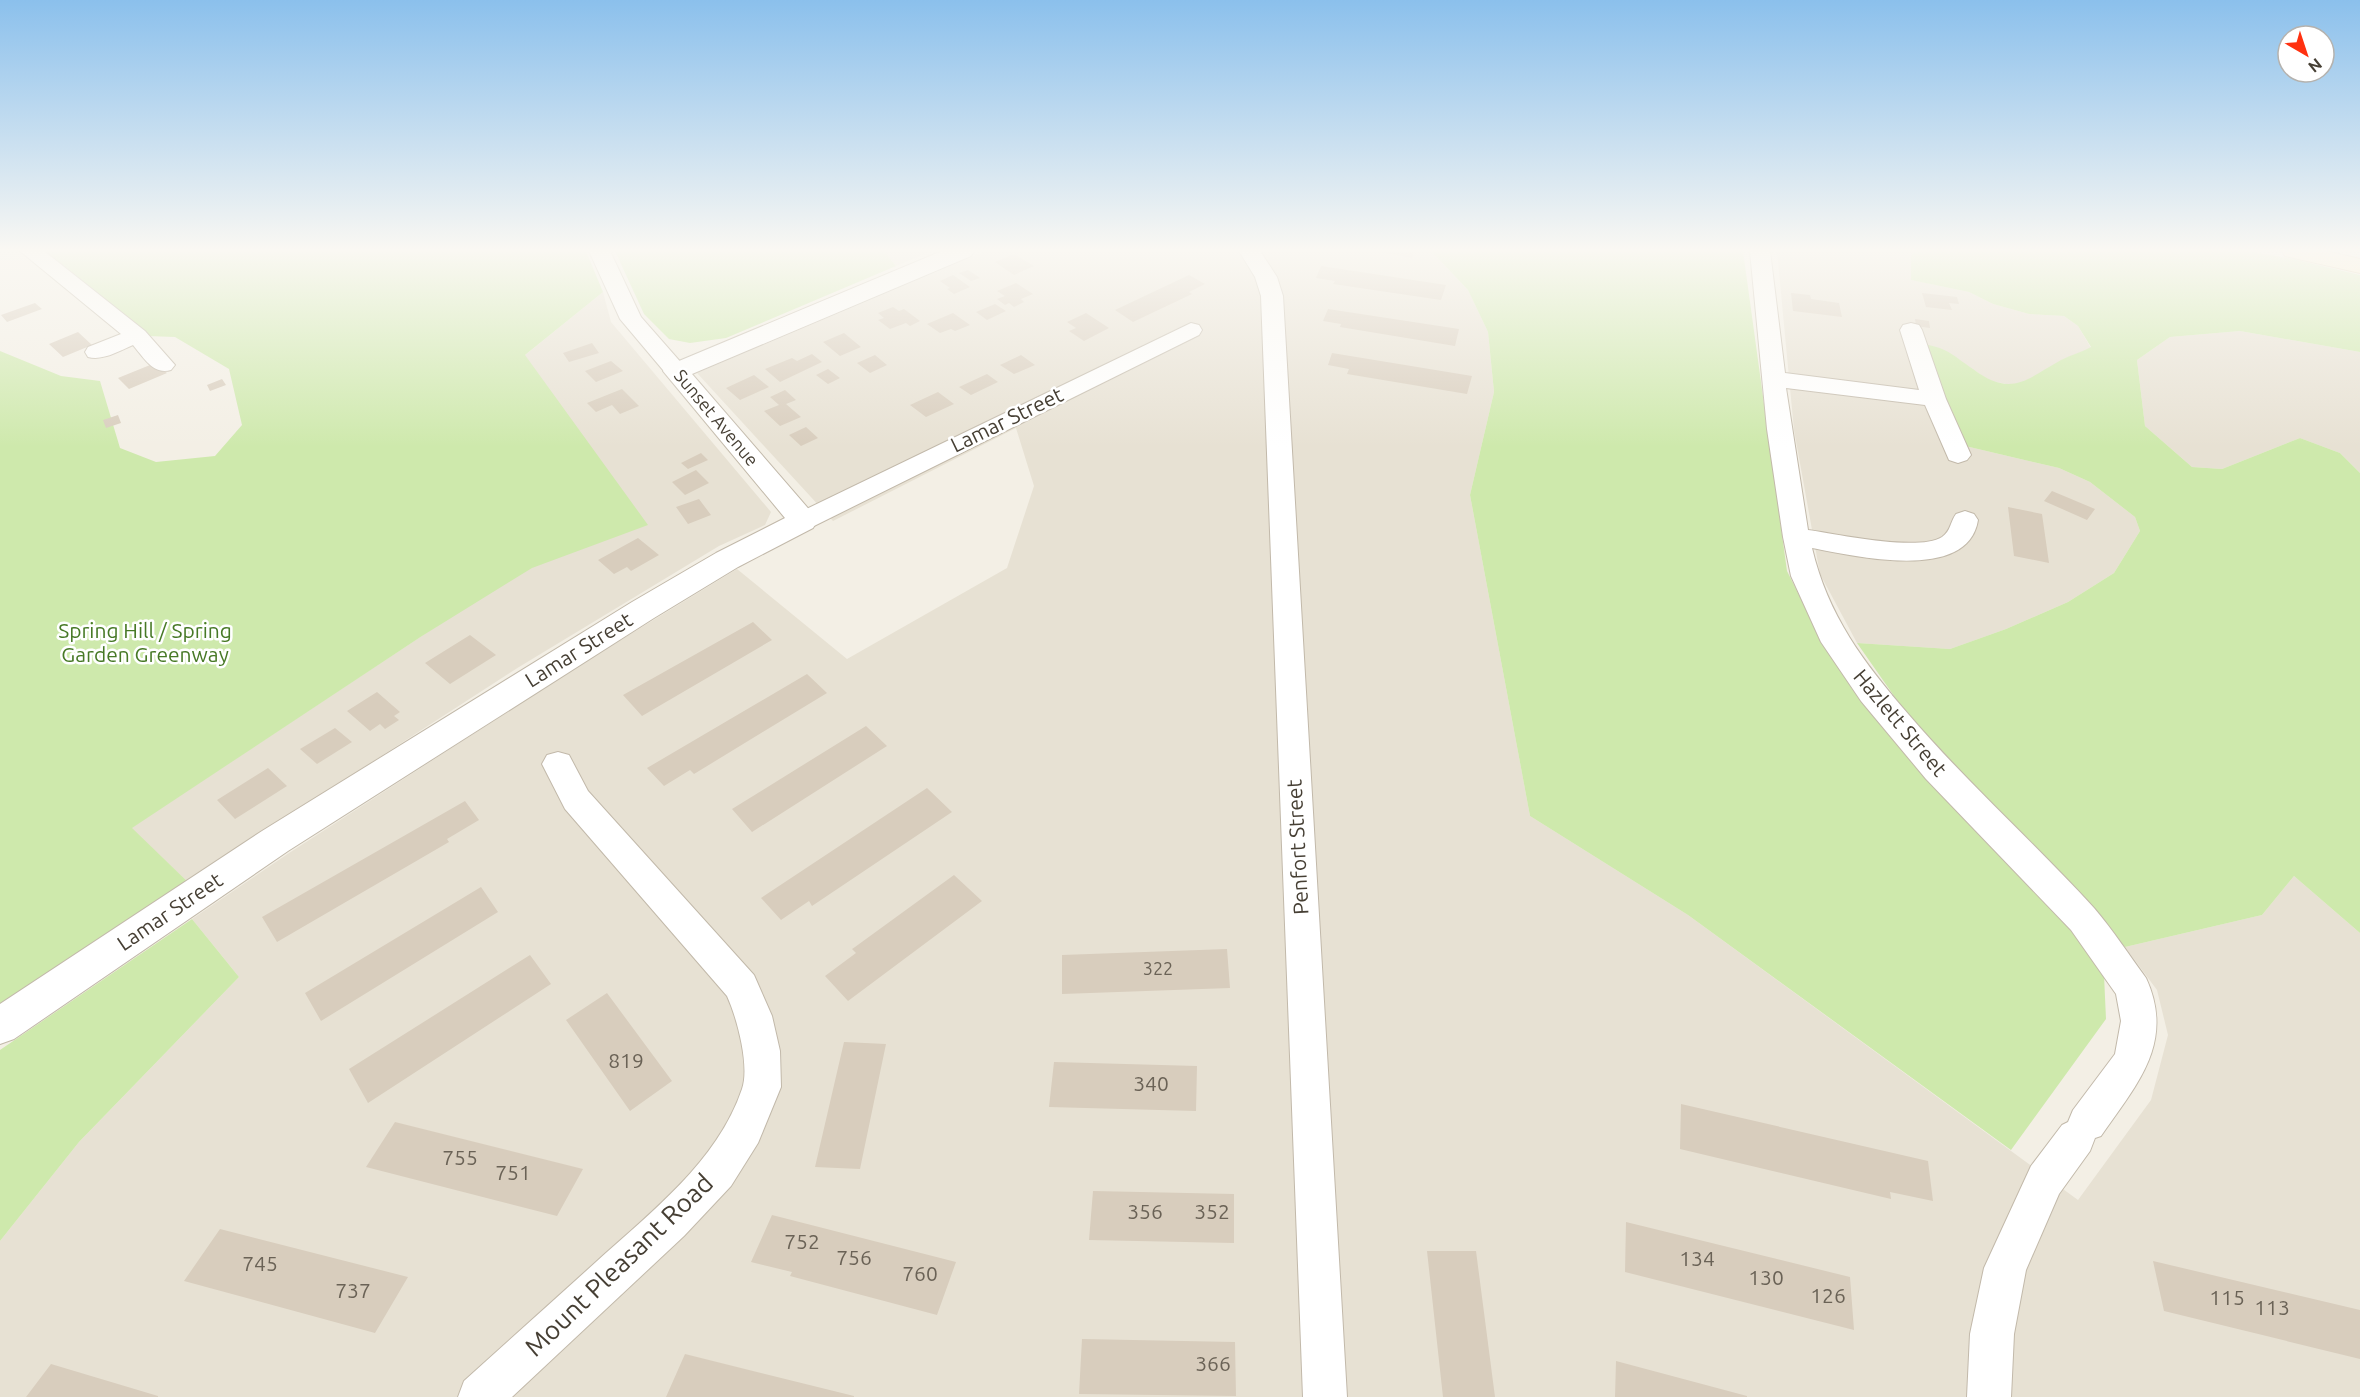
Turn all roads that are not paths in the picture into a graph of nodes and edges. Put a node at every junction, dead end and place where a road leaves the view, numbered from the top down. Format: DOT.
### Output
graph roads {
  1 [pos="111,316"];
  2 [pos="630,316"];
  3 [pos="807,316"];
  4 [pos="1273,316"];
  5 [pos="1767,316"];
  6 [pos="1191,330"];
  7 [pos="1911,330"];
  8 [pos="136,336"];
  9 [pos="96,352"];
  10 [pos="164,365"];
  11 [pos="676,371"];
  12 [pos="1773,379"];
  13 [pos="1934,399"];
  14 [pos="1958,455"];
  15 [pos="1965,520"];
  16 [pos="802,521"];
  17 [pos="1796,537"];
  18 [pos="558,764"];
  19 [pos="0,1026"];
  20 [pos="480,1397"];
  21 [pos="1325,1397"];
  22 [pos="1989,1397"];
  1 -- 8 [label="street"];
  2 -- 11 [label="street, Sunset Avenue"];
  3 -- 11 [label="street"];
  4 -- 21 [label="street, Penfort Street"];
  5 -- 12 [label="street, Hazlett Street"];
  6 -- 16 [label="street, Lamar Street"];
  7 -- 13 [label="street"];
  8 -- 9 [label="street"];
  8 -- 10 [label="street"];
  11 -- 16 [label="street, Sunset Avenue"];
  12 -- 13 [label="street"];
  12 -- 17 [label="street, Hazlett Street"];
  13 -- 14 [label="street"];
  15 -- 17 [label="street"];
  16 -- 19 [label="street, Lamar Street"];
  17 -- 22 [label="street, Hazlett Street"];
  18 -- 20 [label="street, Mount Pleasant Road"];
}
